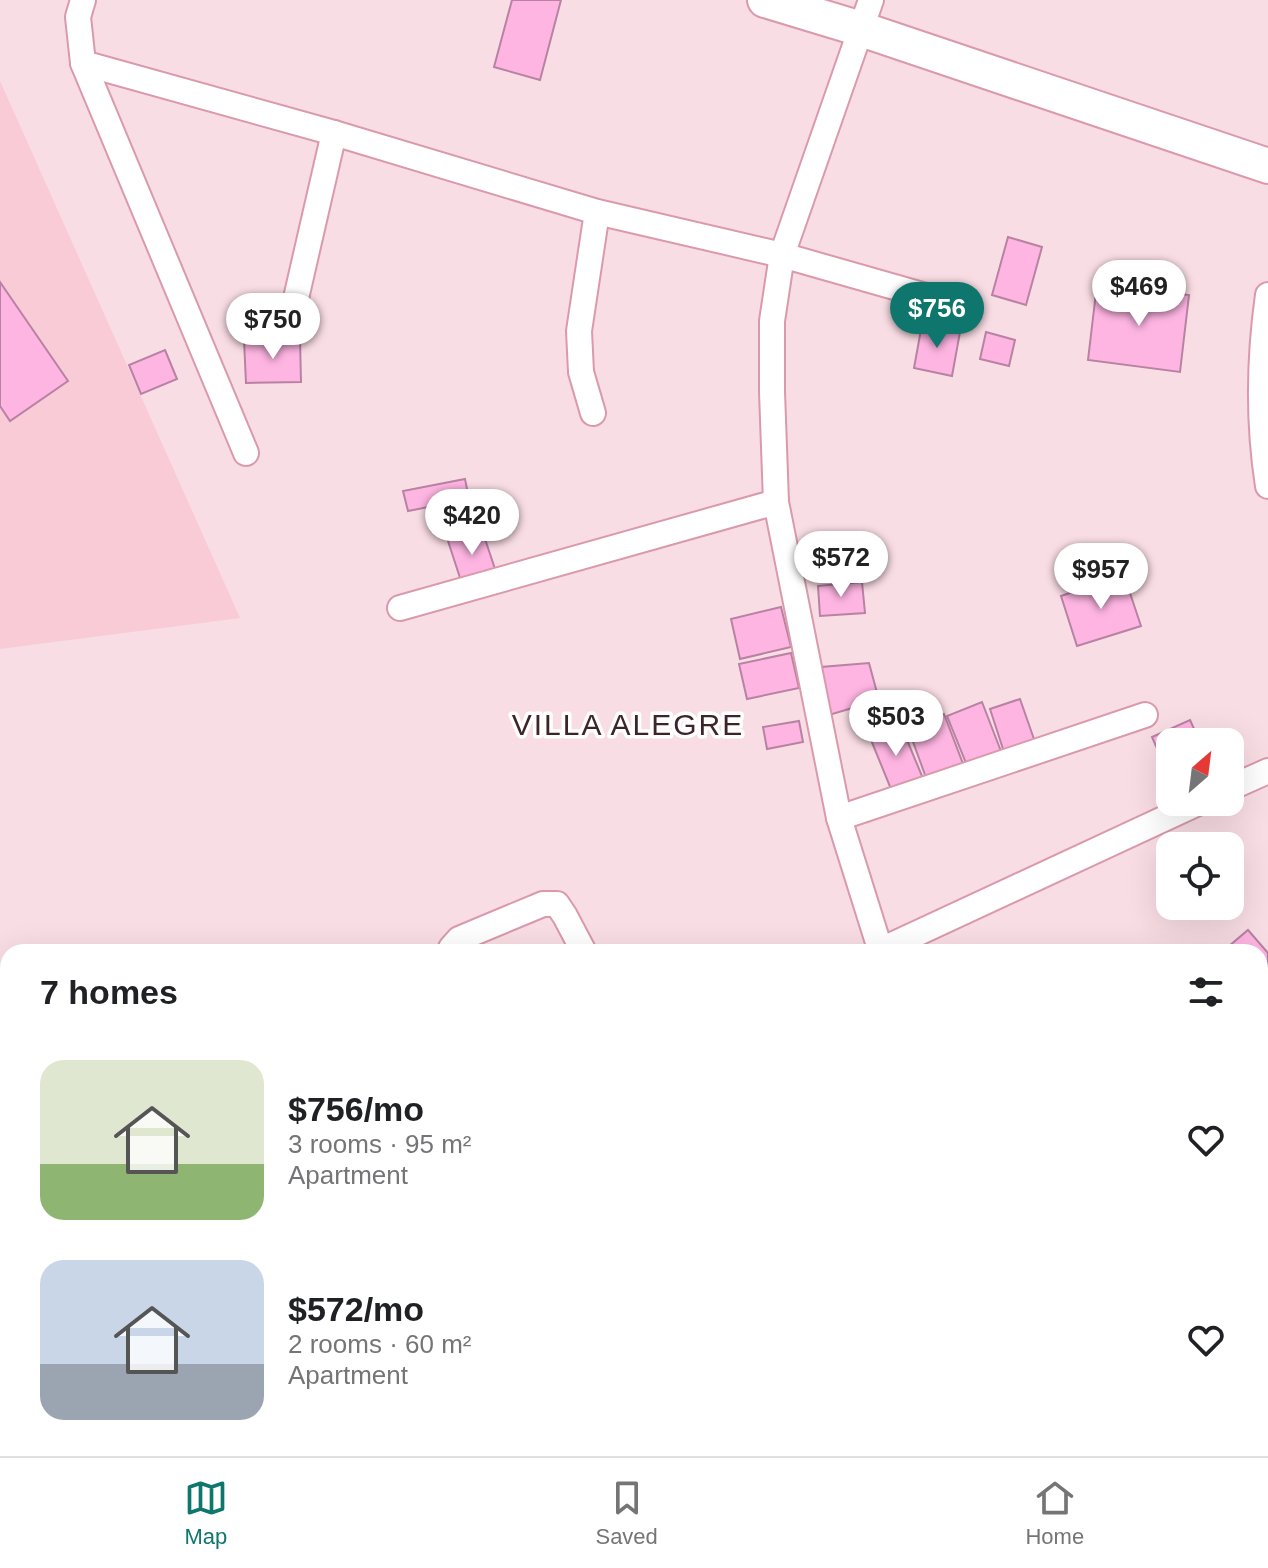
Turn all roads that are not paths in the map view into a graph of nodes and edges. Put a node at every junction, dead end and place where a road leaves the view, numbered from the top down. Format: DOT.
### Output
graph roads {
  1 [pos="83,0"];
  2 [pos="765,0"];
  3 [pos="866,15"];
  4 [pos="83,63"];
  5 [pos="334,133"];
  6 [pos="1268,166"];
  7 [pos="597,212"];
  8 [pos="782,255"];
  9 [pos="1268,295"];
  10 [pos="961,306"];
  11 [pos="291,320"];
  12 [pos="593,413"];
  13 [pos="246,453"];
  14 [pos="1268,486"];
  15 [pos="776,502"];
  16 [pos="400,608"];
  17 [pos="1145,715"];
  18 [pos="1268,771"];
  19 [pos="1244,782"];
  20 [pos="1170,816"];
  21 [pos="839,818"];
  22 [pos="455,944"];
  23 [pos="580,944"];
  24 [pos="877,944"];
  25 [pos="896,944"];
  1 -- 4 [label="street"];
  2 -- 3 [label="street"];
  3 -- 6 [label="street"];
  3 -- 8 [label="street"];
  4 -- 5 [label="street"];
  4 -- 13 [label="street"];
  5 -- 7 [label="street"];
  5 -- 11 [label="street"];
  7 -- 8 [label="street"];
  7 -- 12 [label="street"];
  8 -- 10 [label="street"];
  8 -- 15 [label="street"];
  9 -- 14 [label="street"];
  15 -- 16 [label="street"];
  15 -- 21 [label="street"];
  17 -- 21 [label="street"];
  18 -- 19 [label="street"];
  20 -- 25 [label="street"];
  21 -- 24 [label="street"];
  22 -- 23 [label="street"];
}
